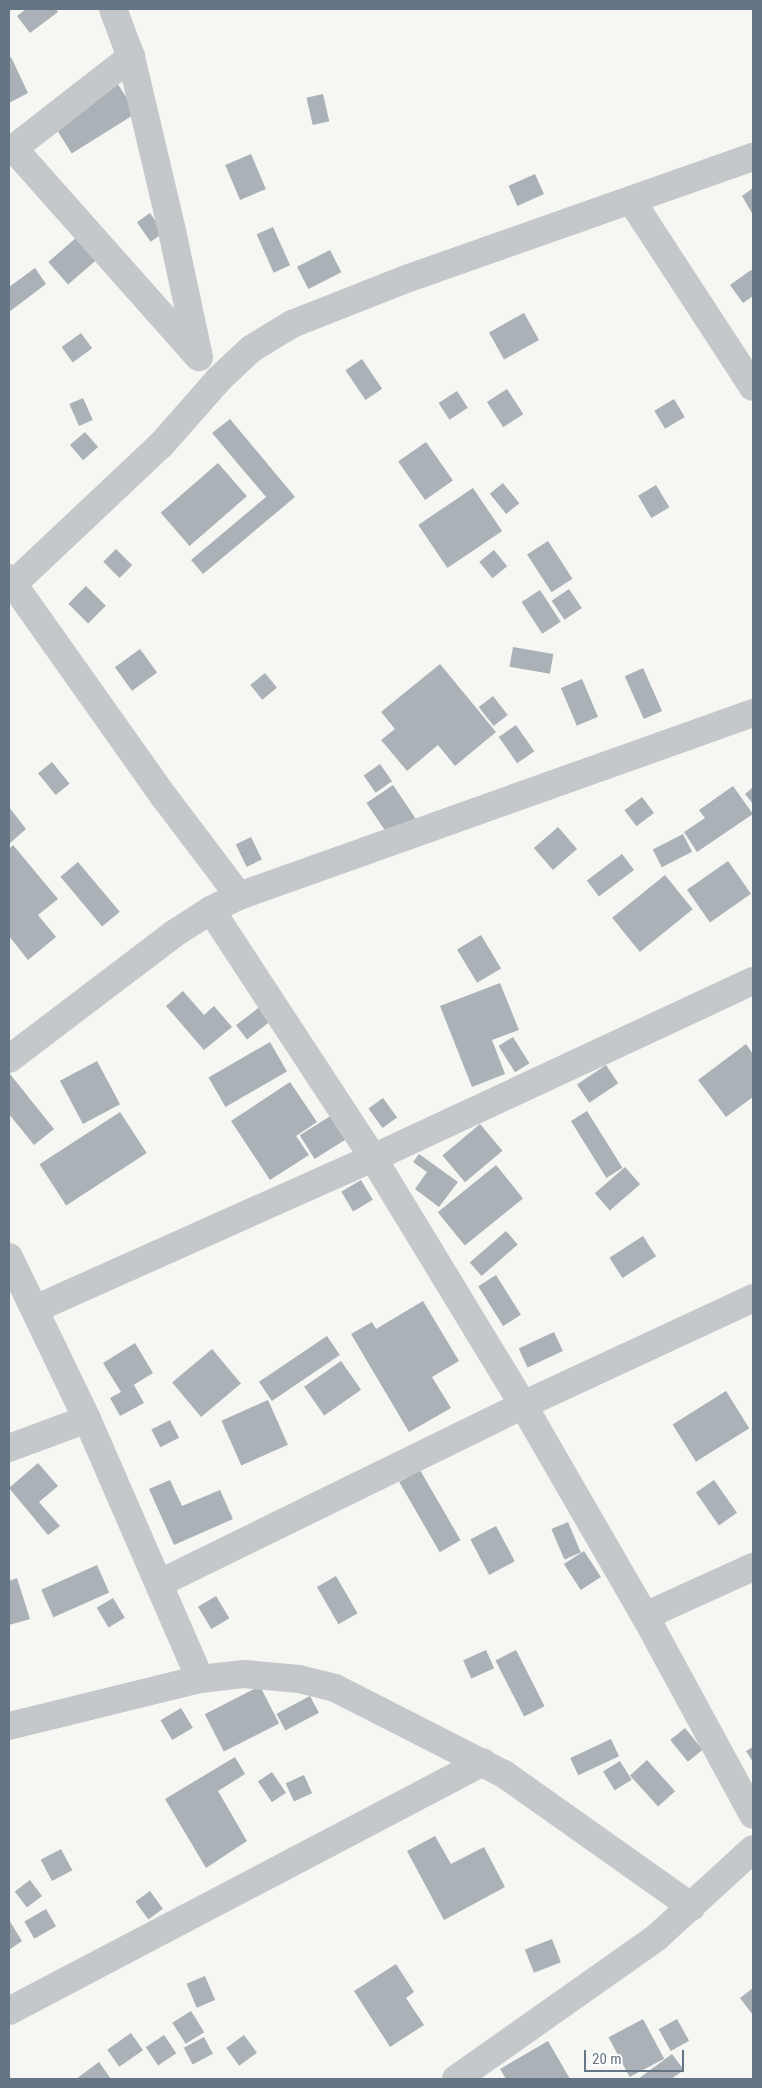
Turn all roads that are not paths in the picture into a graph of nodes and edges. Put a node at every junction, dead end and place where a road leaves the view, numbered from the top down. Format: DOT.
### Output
graph roads {
  1 [pos="113,9"];
  2 [pos="131,58"];
  3 [pos="11,151"];
  4 [pos="753,157"];
  5 [pos="631,200"];
  6 [pos="199,357"];
  7 [pos="218,379"];
  8 [pos="753,387"];
  9 [pos="10,583"];
  10 [pos="753,713"];
  11 [pos="240,896"];
  12 [pos="211,910"];
  13 [pos="753,982"];
  14 [pos="9,1059"];
  15 [pos="373,1158"];
  16 [pos="9,1257"];
  17 [pos="753,1298"];
  18 [pos="35,1309"];
  19 [pos="523,1405"];
  20 [pos="87,1418"];
  21 [pos="9,1448"];
  22 [pos="753,1567"];
  23 [pos="160,1583"];
  24 [pos="645,1616"];
  25 [pos="200,1679"];
  26 [pos="9,1726"];
  27 [pos="483,1762"];
  28 [pos="753,1816"];
  29 [pos="753,1848"];
  30 [pos="692,1907"];
  31 [pos="9,2011"];
  32 [pos="456,2079"];
  1 -- 2 [label="street"];
  2 -- 3 [label="street"];
  2 -- 6 [label="street"];
  3 -- 6 [label="street"];
  4 -- 5 [label="street"];
  5 -- 7 [label="street"];
  5 -- 8 [label="street"];
  6 -- 7 [label="street"];
  7 -- 9 [label="street"];
  9 -- 11 [label="street"];
  10 -- 11 [label="street"];
  11 -- 12 [label="street"];
  12 -- 14 [label="street"];
  12 -- 15 [label="street"];
  13 -- 15 [label="street"];
  15 -- 18 [label="street"];
  15 -- 19 [label="street"];
  16 -- 18 [label="street"];
  17 -- 19 [label="street"];
  18 -- 20 [label="street"];
  19 -- 23 [label="street"];
  19 -- 24 [label="street"];
  20 -- 21 [label="street"];
  20 -- 23 [label="street"];
  22 -- 24 [label="street"];
  23 -- 25 [label="street"];
  24 -- 28 [label="street"];
  25 -- 26 [label="street"];
  25 -- 27 [label="street"];
  27 -- 30 [label="street"];
  27 -- 31 [label="street"];
  29 -- 30 [label="street"];
  30 -- 32 [label="street"];
}
